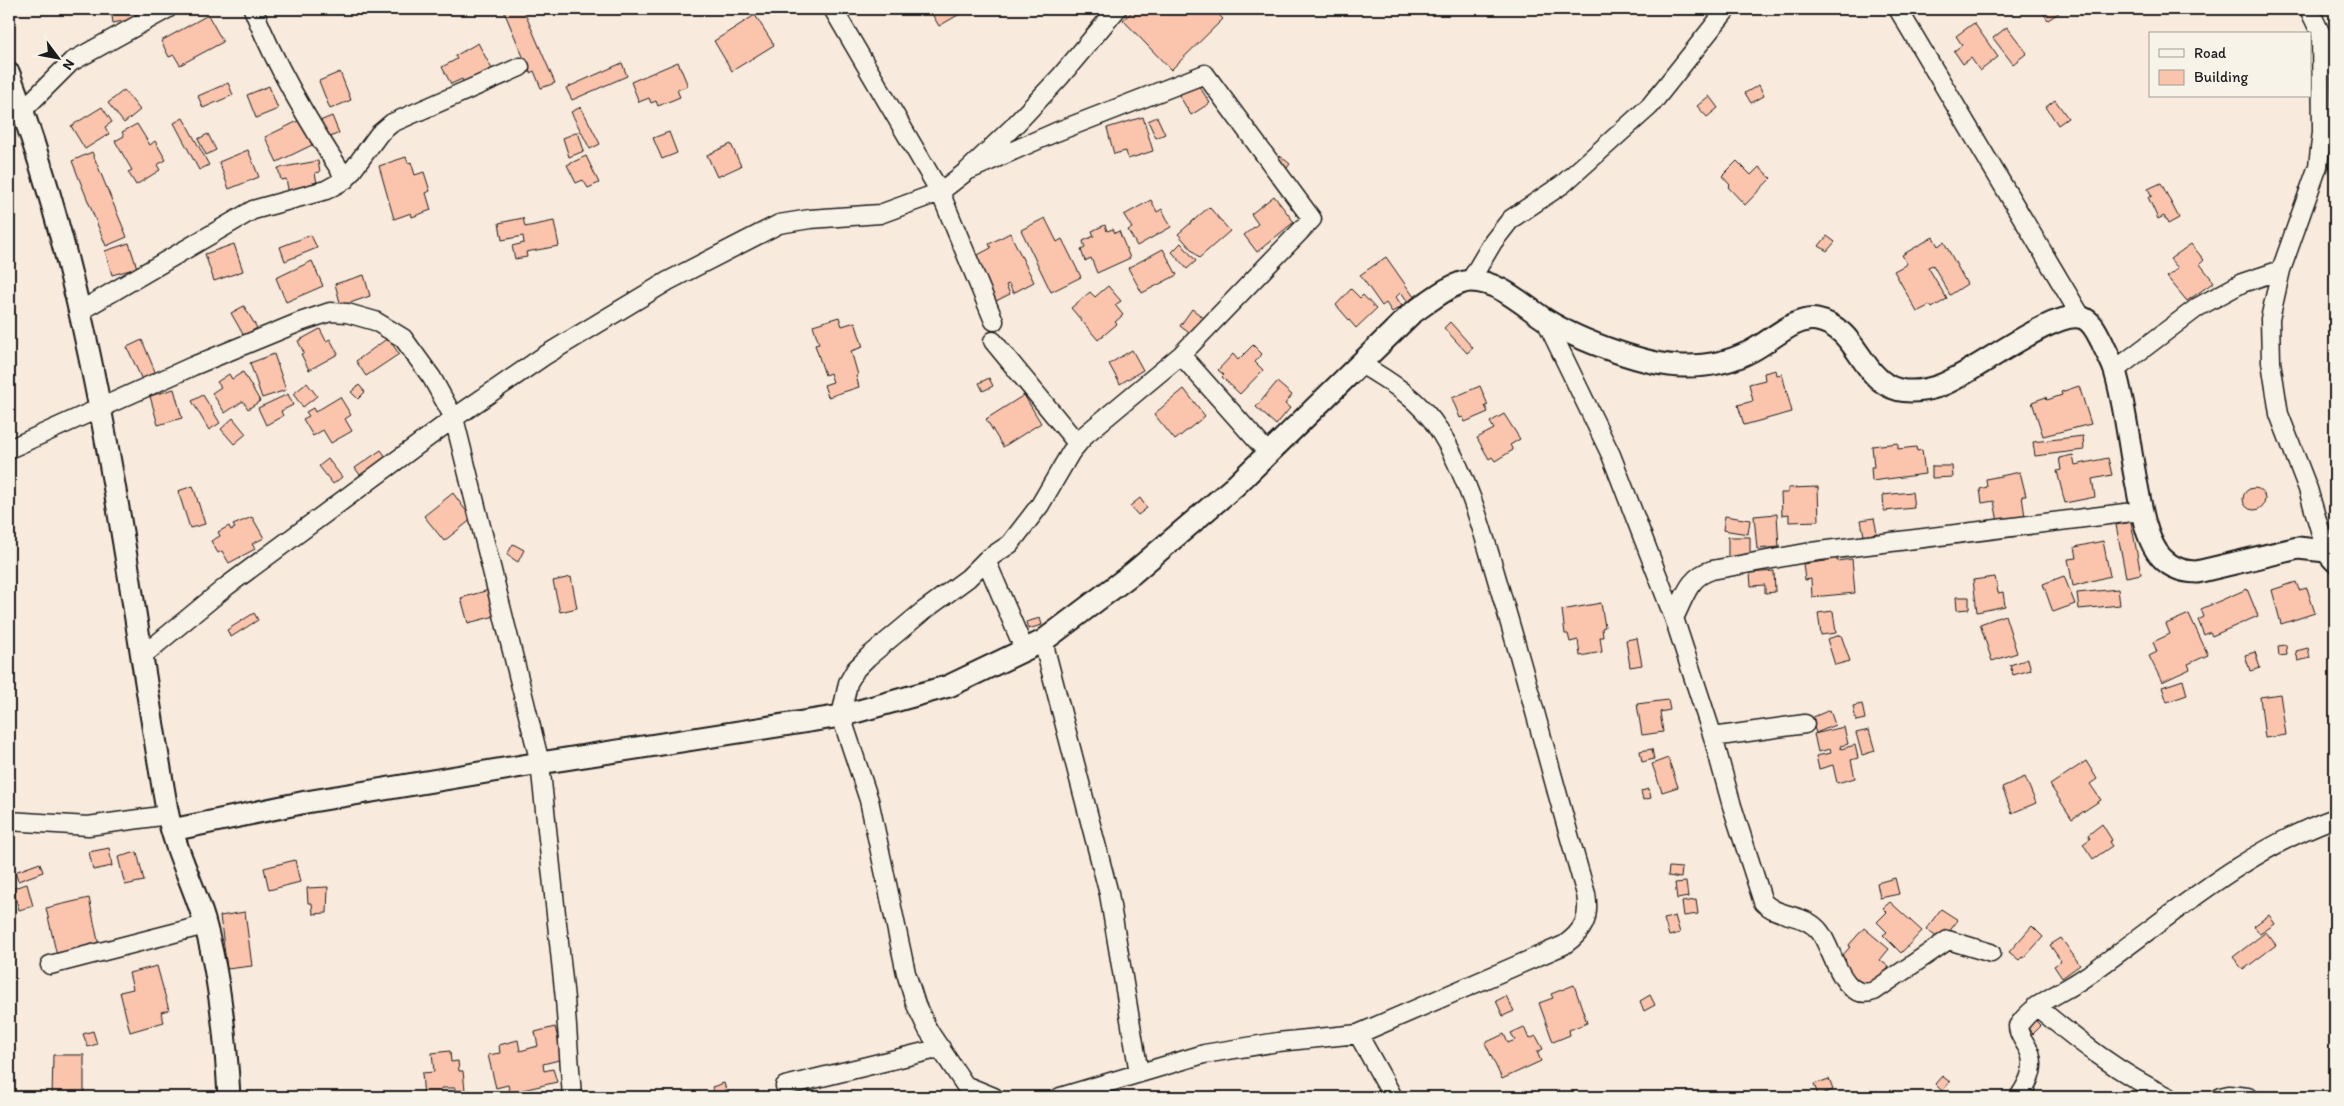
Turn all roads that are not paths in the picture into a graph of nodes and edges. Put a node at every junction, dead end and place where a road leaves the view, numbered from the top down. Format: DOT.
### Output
graph roads {
  1 [pos="166,9"];
  2 [pos="253,9"];
  3 [pos="833,9"];
  4 [pos="1117,9"];
  5 [pos="1727,9"];
  6 [pos="1898,9"];
  7 [pos="2310,9"];
  8 [pos="2321,34"];
  9 [pos="2335,49"];
  10 [pos="520,67"];
  11 [pos="9,74"];
  12 [pos="22,110"];
  13 [pos="967,171"];
  14 [pos="346,179"];
  15 [pos="940,192"];
  16 [pos="2281,270"];
  17 [pos="1470,281"];
  18 [pos="80,311"];
  19 [pos="2082,318"];
  20 [pos="1546,320"];
  21 [pos="994,321"];
  22 [pos="993,341"];
  23 [pos="1181,355"];
  24 [pos="1359,363"];
  25 [pos="2115,370"];
  26 [pos="99,408"];
  27 [pos="454,418"];
  28 [pos="1077,444"];
  29 [pos="9,449"];
  30 [pos="1268,453"];
  31 [pos="2141,511"];
  32 [pos="2331,556"];
  33 [pos="986,560"];
  34 [pos="1674,618"];
  35 [pos="1033,645"];
  36 [pos="141,657"];
  37 [pos="840,716"];
  38 [pos="1805,724"];
  39 [pos="1713,737"];
  40 [pos="540,762"];
  41 [pos="2335,818"];
  42 [pos="9,822"];
  43 [pos="170,823"];
  44 [pos="205,925"];
  45 [pos="1991,953"];
  46 [pos="50,965"];
  47 [pos="2036,1006"];
  48 [pos="1358,1034"];
  49 [pos="941,1048"];
  50 [pos="1139,1073"];
  51 [pos="785,1086"];
  52 [pos="970,1092"];
  53 [pos="228,1097"];
  54 [pos="572,1097"];
  55 [pos="994,1097"];
  56 [pos="1060,1097"];
  57 [pos="1393,1097"];
  58 [pos="2019,1097"];
  59 [pos="2170,1097"];
  60 [pos="2220,1097"];
  61 [pos="2248,1097"];
  1 -- 12 [label="street"];
  2 -- 14 [label="street"];
  3 -- 15 [label="street"];
  4 -- 13 [label="street"];
  5 -- 17 [label="street"];
  6 -- 19 [label="street"];
  7 -- 8 [label="street"];
  8 -- 9 [label="street"];
  8 -- 16 [label="street"];
  10 -- 14 [label="street"];
  11 -- 12 [label="street"];
  12 -- 18 [label="street"];
  13 -- 15 [label="street"];
  13 -- 23 [label="street"];
  14 -- 18 [label="street"];
  15 -- 21 [label="street"];
  15 -- 27 [label="street"];
  16 -- 25 [label="street"];
  16 -- 32 [label="street"];
  17 -- 20 [label="street"];
  17 -- 24 [label="street"];
  18 -- 26 [label="street"];
  19 -- 20 [label="street"];
  19 -- 25 [label="street"];
  20 -- 34 [label="street"];
  22 -- 28 [label="street"];
  23 -- 28 [label="street"];
  23 -- 30 [label="street"];
  24 -- 30 [label="street"];
  24 -- 48 [label="street"];
  25 -- 31 [label="street"];
  26 -- 27 [label="street"];
  26 -- 29 [label="street"];
  26 -- 36 [label="street"];
  27 -- 36 [label="street"];
  27 -- 40 [label="street"];
  28 -- 33 [label="street"];
  30 -- 35 [label="street"];
  31 -- 32 [label="street"];
  31 -- 34 [label="street"];
  33 -- 35 [label="street"];
  33 -- 37 [label="street"];
  34 -- 39 [label="street"];
  35 -- 37 [label="street"];
  35 -- 50 [label="street"];
  36 -- 43 [label="street"];
  37 -- 40 [label="street"];
  37 -- 49 [label="street"];
  38 -- 39 [label="street"];
  39 -- 45 [label="street"];
  40 -- 43 [label="street"];
  40 -- 54 [label="street"];
  41 -- 47 [label="street"];
  42 -- 43 [label="street"];
  43 -- 44 [label="street"];
  44 -- 46 [label="street"];
  44 -- 53 [label="street"];
  47 -- 58 [label="street"];
  47 -- 59 [label="street"];
  48 -- 50 [label="street"];
  48 -- 57 [label="street"];
  49 -- 51 [label="street"];
  49 -- 52 [label="street"];
  50 -- 56 [label="street"];
  52 -- 55 [label="street"];
  60 -- 61 [label="street"];
}
